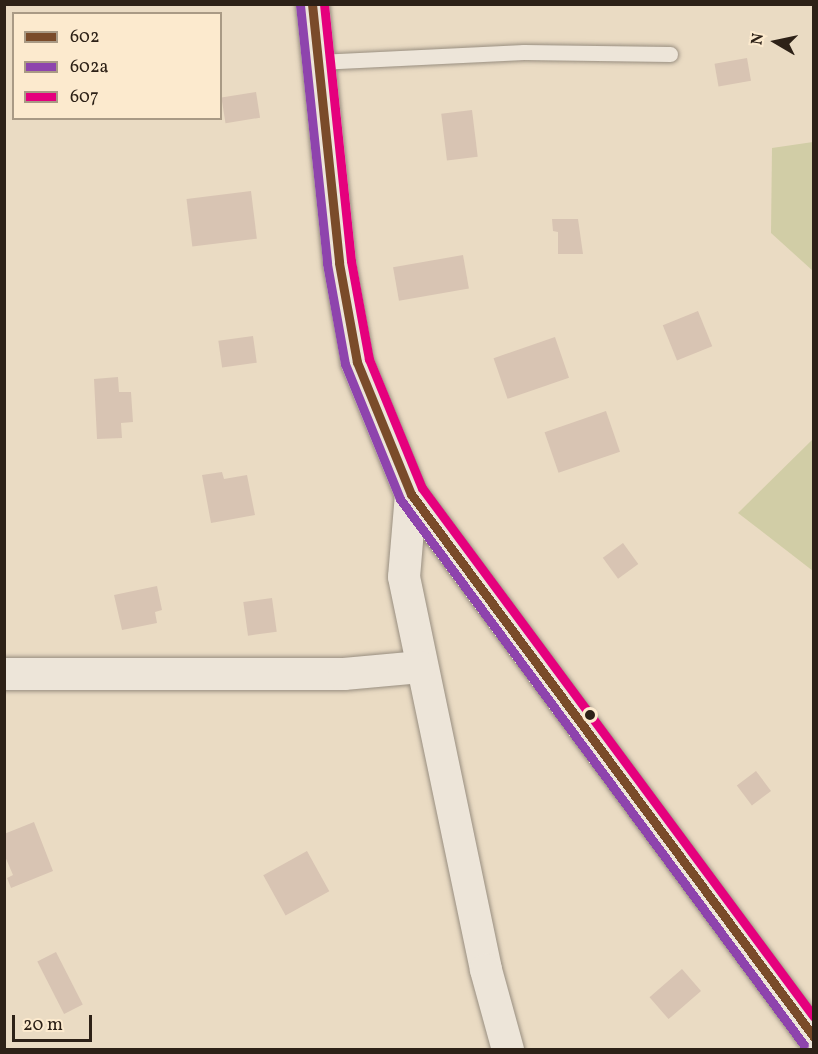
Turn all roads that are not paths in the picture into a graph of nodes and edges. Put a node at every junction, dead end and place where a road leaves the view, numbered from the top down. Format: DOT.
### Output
graph roads {
  1 [pos="312,4"];
  2 [pos="670,54"];
  3 [pos="318,62"];
  4 [pos="411,494"];
  5 [pos="421,667"];
  6 [pos="4,674"];
  7 [pos="813,1038"];
  8 [pos="508,1050"];
  1 -- 3 [label="main road"];
  2 -- 3 [label="lane"];
  3 -- 4 [label="main road"];
  4 -- 5 [label="street"];
  4 -- 7 [label="main road"];
  5 -- 6 [label="street"];
  5 -- 8 [label="street"];
}
